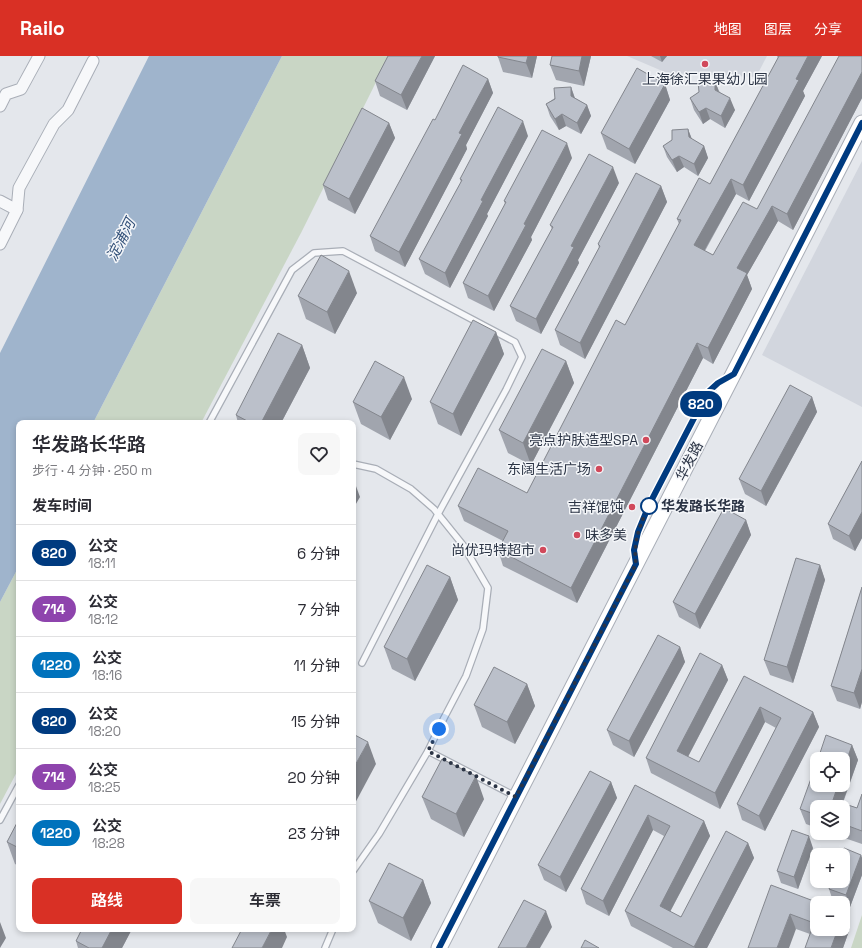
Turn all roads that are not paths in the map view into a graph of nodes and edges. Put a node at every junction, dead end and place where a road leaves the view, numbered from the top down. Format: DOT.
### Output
graph roads {
  1 [pos="39,56"];
  2 [pos="93,61"];
  3 [pos="0,106"];
  4 [pos="862,123"];
  5 [pos="0,201"];
  6 [pos="17,210"];
  7 [pos="0,244"];
  8 [pos="211,420"];
  9 [pos="356,465"];
  10 [pos="438,514"];
  11 [pos="362,663"];
  12 [pos="428,751"];
  13 [pos="16,791"];
  14 [pos="516,797"];
  15 [pos="0,820"];
  16 [pos="356,867"];
  17 [pos="332,932"];
  18 [pos="325,948"];
  19 [pos="439,948"];
  1 -- 3 [label="street"];
  2 -- 6 [label="street"];
  4 -- 14 [label="street, 华发路"];
  5 -- 6 [label="street"];
  6 -- 7 [label="street"];
  8 -- 10 [label="lane"];
  9 -- 10 [label="lane"];
  10 -- 11 [label="lane"];
  10 -- 12 [label="lane"];
  12 -- 14 [label="lane"];
  12 -- 16 [label="lane"];
  13 -- 15 [label="lane"];
  14 -- 19 [label="street, 华发路"];
  17 -- 18 [label="lane"];
}
